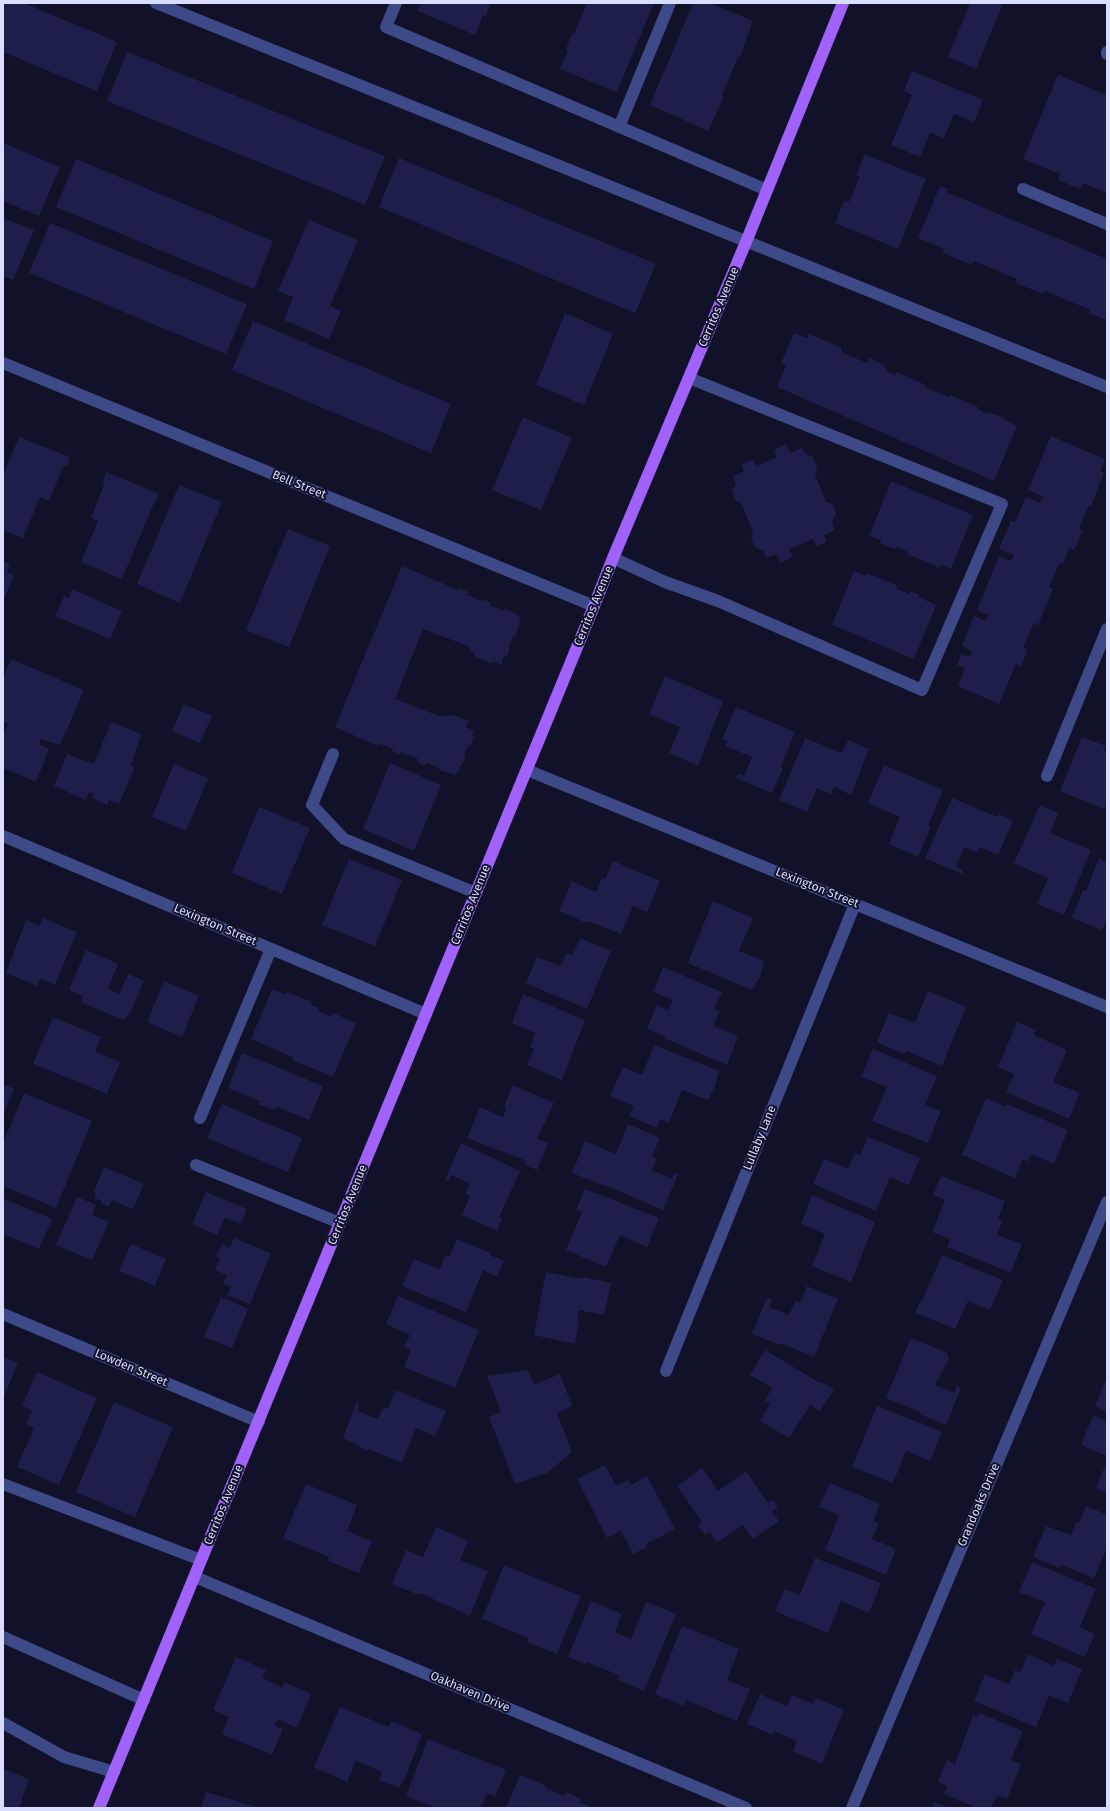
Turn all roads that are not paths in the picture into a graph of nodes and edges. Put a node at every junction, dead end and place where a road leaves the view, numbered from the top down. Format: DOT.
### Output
graph roads {
  1 [pos="156,3"];
  2 [pos="396,3"];
  3 [pos="670,3"];
  4 [pos="843,3"];
  5 [pos="619,127"];
  6 [pos="1023,189"];
  7 [pos="767,190"];
  8 [pos="1107,224"];
  9 [pos="746,242"];
  10 [pos="3,364"];
  11 [pos="689,378"];
  12 [pos="1107,387"];
  13 [pos="613,558"];
  14 [pos="594,606"];
  15 [pos="1107,629"];
  16 [pos="332,754"];
  17 [pos="527,770"];
  18 [pos="1047,776"];
  19 [pos="3,836"];
  20 [pos="476,893"];
  21 [pos="855,904"];
  22 [pos="271,949"];
  23 [pos="1107,1007"];
  24 [pos="426,1014"];
  25 [pos="200,1118"];
  26 [pos="196,1165"];
  27 [pos="1107,1202"];
  28 [pos="340,1223"];
  29 [pos="3,1314"];
  30 [pos="666,1371"];
  31 [pos="259,1422"];
  32 [pos="3,1484"];
  33 [pos="202,1560"];
  34 [pos="195,1577"];
  35 [pos="3,1637"];
  36 [pos="144,1700"];
  37 [pos="3,1723"];
  38 [pos="114,1772"];
  39 [pos="99,1808"];
  40 [pos="746,1808"];
  41 [pos="852,1808"];
  1 -- 9 [label="street"];
  2 -- 5 [label="street"];
  3 -- 5 [label="street"];
  4 -- 7 [label="main road, Cerritos Avenue"];
  5 -- 7 [label="street"];
  6 -- 8 [label="street"];
  7 -- 9 [label="main road, Cerritos Avenue"];
  9 -- 11 [label="main road, Cerritos Avenue"];
  9 -- 12 [label="street"];
  10 -- 14 [label="street, Bell Street"];
  11 -- 13 [label="main road, Cerritos Avenue"];
  11 -- 13 [label="street"];
  13 -- 14 [label="main road, Cerritos Avenue"];
  14 -- 17 [label="main road, Cerritos Avenue"];
  15 -- 18 [label="street"];
  16 -- 20 [label="street"];
  17 -- 20 [label="main road, Cerritos Avenue"];
  17 -- 21 [label="street, Lexington Street"];
  19 -- 22 [label="street, Lexington Street"];
  20 -- 24 [label="main road, Cerritos Avenue"];
  21 -- 23 [label="street, Lexington Street"];
  21 -- 30 [label="street, Lullaby Lane"];
  22 -- 24 [label="street, Lexington Street"];
  22 -- 25 [label="street"];
  24 -- 28 [label="main road, Cerritos Avenue"];
  26 -- 28 [label="street"];
  27 -- 41 [label="street, Grandoaks Drive"];
  28 -- 31 [label="main road, Cerritos Avenue"];
  29 -- 31 [label="street, Lowden Street"];
  31 -- 33 [label="main road, Cerritos Avenue"];
  32 -- 33 [label="street"];
  33 -- 34 [label="main road, Cerritos Avenue"];
  34 -- 36 [label="main road, Cerritos Avenue"];
  34 -- 40 [label="street, Oakhaven Drive"];
  35 -- 36 [label="street"];
  36 -- 38 [label="main road, Cerritos Avenue"];
  37 -- 38 [label="street"];
  38 -- 39 [label="main road, Cerritos Avenue"];
}
